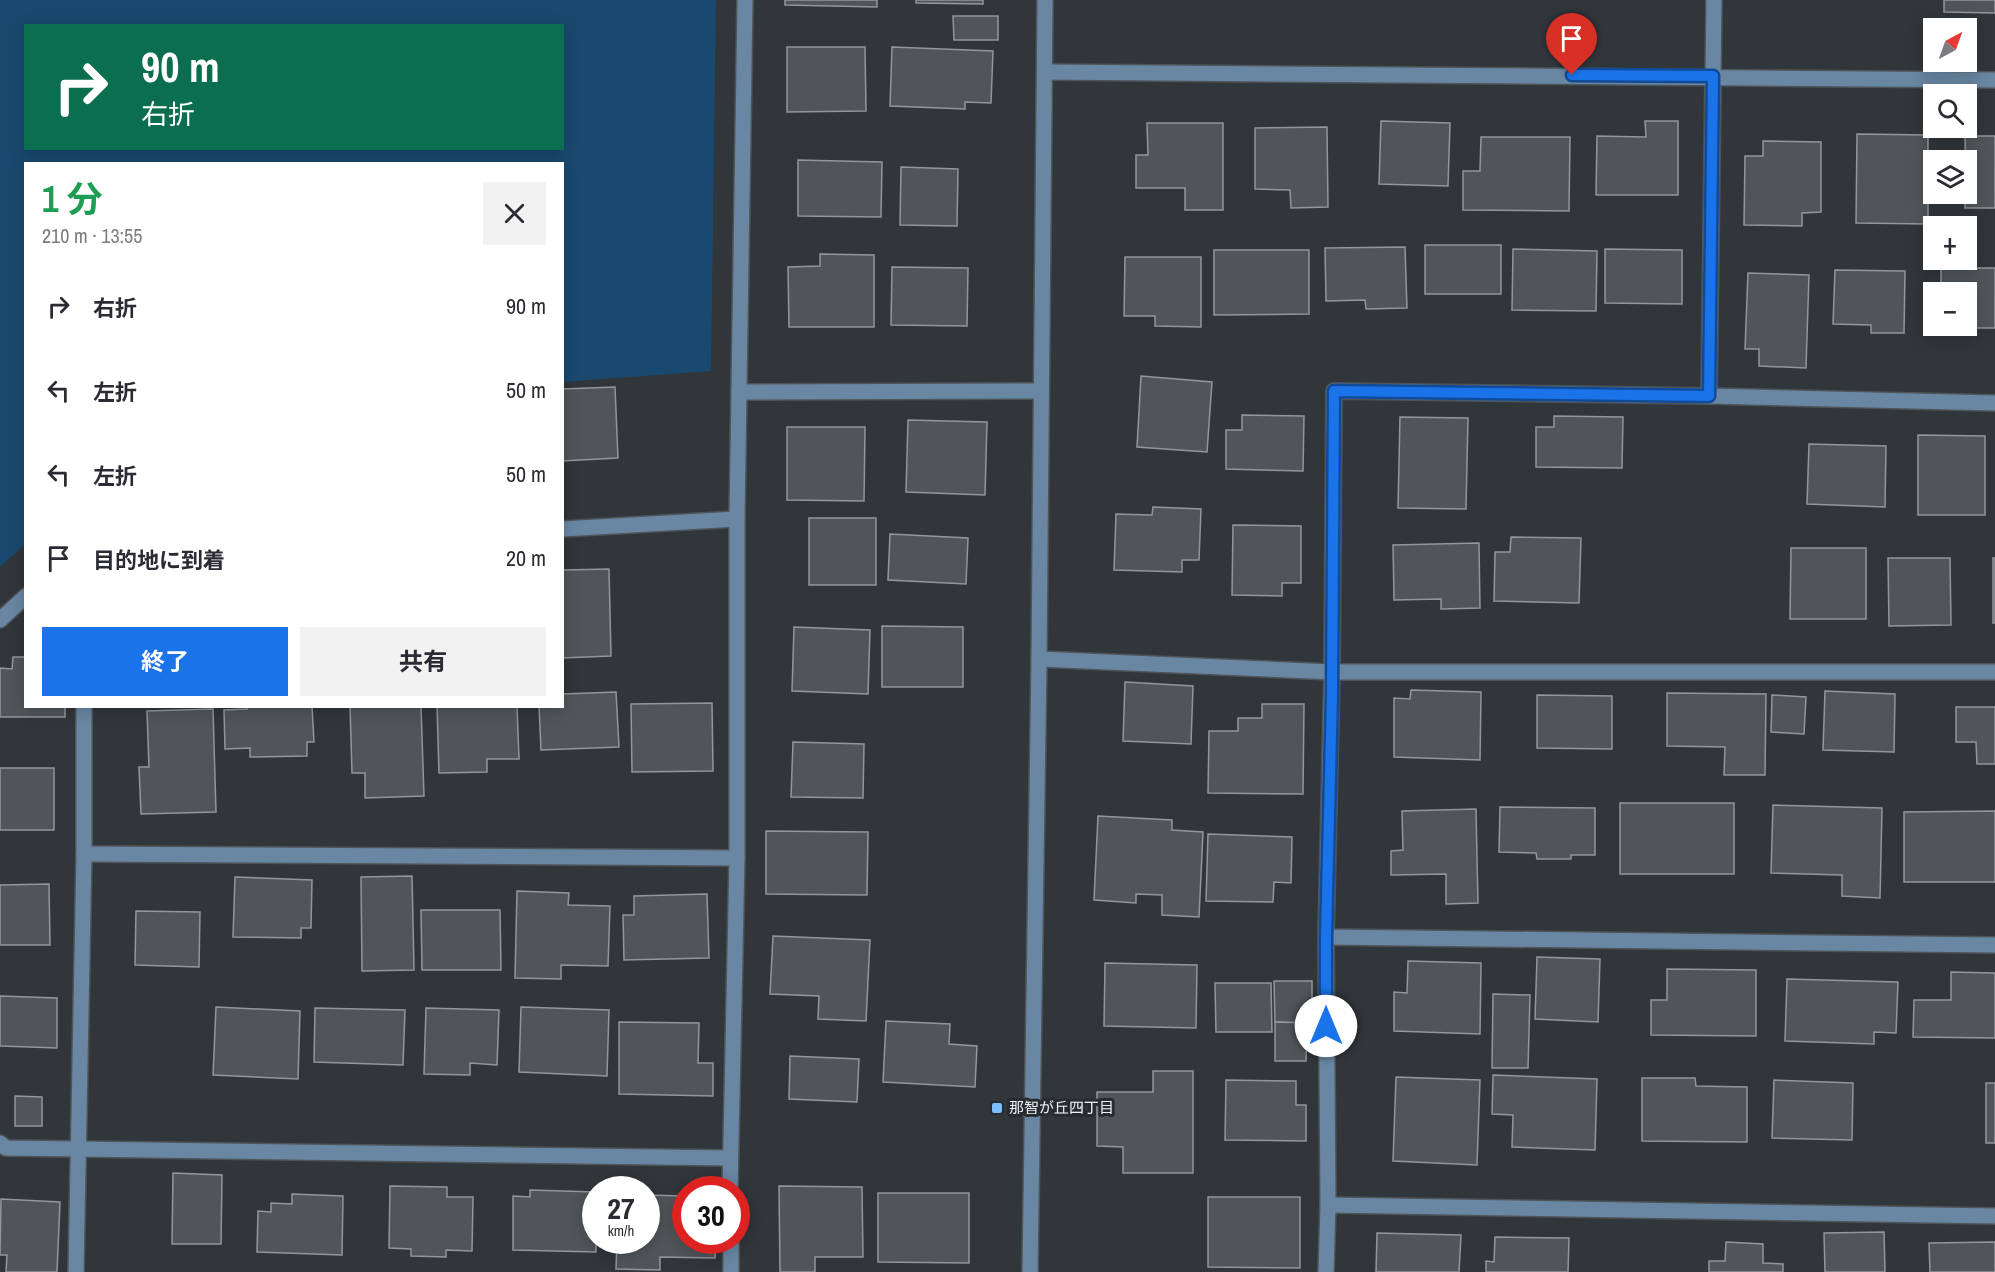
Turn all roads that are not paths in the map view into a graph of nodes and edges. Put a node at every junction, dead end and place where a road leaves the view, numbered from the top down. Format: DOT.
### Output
graph roads {
  1 [pos="745,0"];
  2 [pos="1045,0"];
  3 [pos="1714,0"];
  4 [pos="1045,72"];
  5 [pos="1713,76"];
  6 [pos="1995,80"];
  7 [pos="1041,391"];
  8 [pos="739,392"];
  9 [pos="1709,396"];
  10 [pos="1995,403"];
  11 [pos="737,519"];
  12 [pos="564,529"];
  13 [pos="24,598"];
  14 [pos="0,620"];
  15 [pos="1039,659"];
  16 [pos="1332,672"];
  17 [pos="1995,672"];
  18 [pos="84,708"];
  19 [pos="84,854"];
  20 [pos="737,858"];
  21 [pos="1326,937"];
  22 [pos="1995,945"];
  23 [pos="0,1143"];
  24 [pos="78,1150"];
  25 [pos="730,1158"];
  26 [pos="730,1176"];
  27 [pos="1328,1205"];
  28 [pos="1995,1216"];
  29 [pos="731,1254"];
  30 [pos="76,1272"];
  31 [pos="731,1272"];
  32 [pos="1030,1272"];
  33 [pos="1326,1272"];
  1 -- 8 [label="street"];
  2 -- 4 [label="street"];
  3 -- 5 [label="street"];
  4 -- 5 [label="street"];
  4 -- 7 [label="street"];
  5 -- 6 [label="street"];
  5 -- 9 [label="street"];
  7 -- 8 [label="street"];
  7 -- 15 [label="street"];
  8 -- 11 [label="street"];
  9 -- 10 [label="street"];
  9 -- 16 [label="street"];
  11 -- 12 [label="street"];
  11 -- 20 [label="street"];
  13 -- 14 [label="street"];
  15 -- 16 [label="street"];
  15 -- 32 [label="street"];
  16 -- 17 [label="street"];
  16 -- 21 [label="street"];
  18 -- 19 [label="street"];
  19 -- 20 [label="street"];
  19 -- 24 [label="street"];
  20 -- 25 [label="street"];
  21 -- 22 [label="street"];
  21 -- 27 [label="street"];
  23 -- 24 [label="street"];
  24 -- 25 [label="street"];
  24 -- 30 [label="street"];
  25 -- 26 [label="street"];
  27 -- 28 [label="street"];
  27 -- 33 [label="street"];
  29 -- 31 [label="street"];
}
